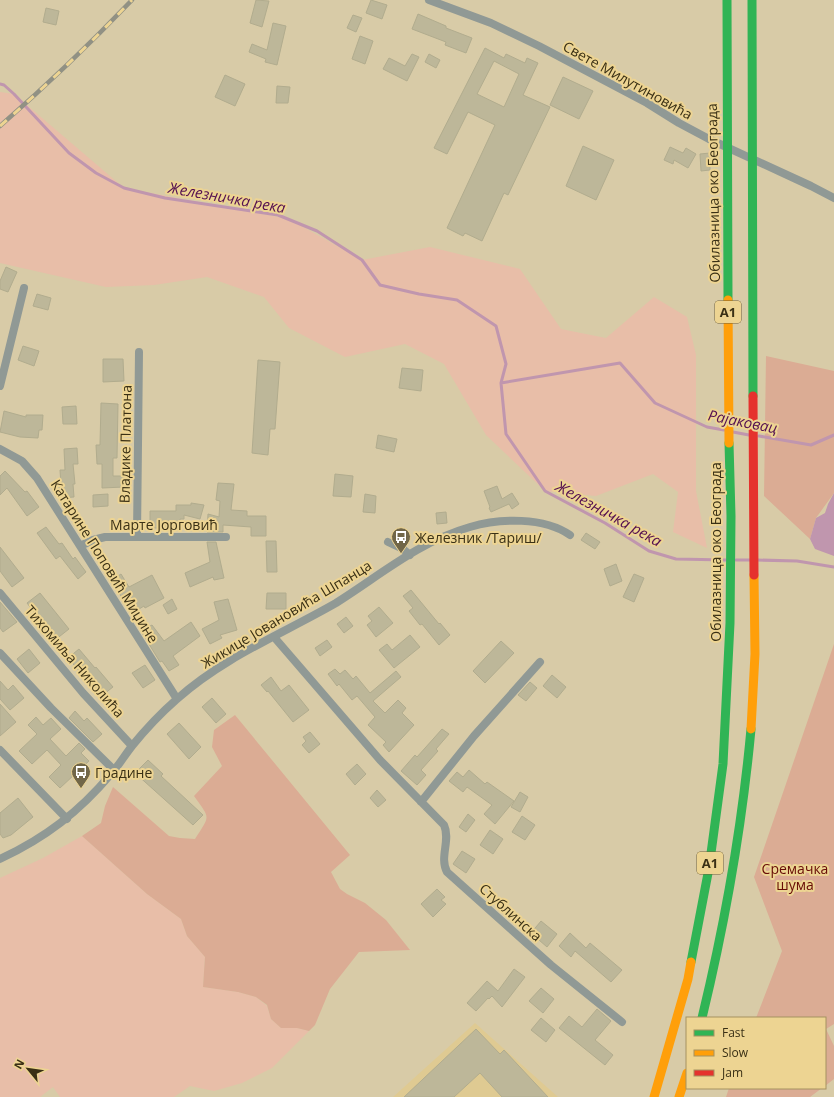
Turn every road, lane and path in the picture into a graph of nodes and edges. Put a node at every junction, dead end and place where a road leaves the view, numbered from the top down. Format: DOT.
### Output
graph roads {
  1 [pos="429,0"];
  2 [pos="727,0"];
  3 [pos="752,0"];
  4 [pos="834,198"];
  5 [pos="24,288"];
  6 [pos="139,352"];
  7 [pos="0,386"];
  8 [pos="0,449"];
  9 [pos="570,535"];
  10 [pos="137,536"];
  11 [pos="226,537"];
  12 [pos="388,542"];
  13 [pos="80,546"];
  14 [pos="410,555"];
  15 [pos="0,593"];
  16 [pos="274,637"];
  17 [pos="0,653"];
  18 [pos="540,662"];
  19 [pos="177,698"];
  20 [pos="132,746"];
  21 [pos="0,750"];
  22 [pos="114,770"];
  23 [pos="421,802"];
  24 [pos="67,819"];
  25 [pos="0,859"];
  26 [pos="702,1017"];
  27 [pos="622,1022"];
  28 [pos="686,1076"];
  29 [pos="654,1097"];
  30 [pos="679,1097"];
  1 -- 4 [label="street, Свете Милутиновића"];
  2 -- 29 [label="highway, Обилазница око Београда / A1"];
  3 -- 26 [label="highway, A1"];
  5 -- 7 [label="street"];
  6 -- 10 [label="street, Владике Платона"];
  8 -- 13 [label="street, Катарине Поповић Миџине"];
  9 -- 14 [label="street, Жикице Јовановића Шпанца"];
  10 -- 11 [label="street, Марте Јорговић"];
  10 -- 13 [label="street, Марте Јорговић"];
  12 -- 14 [label="street"];
  13 -- 19 [label="street, Катарине Поповић Миџине"];
  14 -- 16 [label="street, Жикице Јовановића Шпанца"];
  15 -- 20 [label="street, Тихомиља Николића"];
  16 -- 19 [label="street, Жикице Јовановића Шпанца"];
  16 -- 23 [label="street, Стублинска"];
  17 -- 22 [label="street"];
  18 -- 23 [label="street"];
  19 -- 20 [label="street, Жикице Јовановића Шпанца"];
  20 -- 22 [label="street, Жикице Јовановића Шпанца"];
  21 -- 24 [label="street"];
  22 -- 24 [label="street, Жикице Јовановића Шпанца"];
  23 -- 27 [label="street, Стублинска"];
  24 -- 25 [label="street, Жикице Јовановића Шпанца"];
  28 -- 30 [label="highway"];
}
